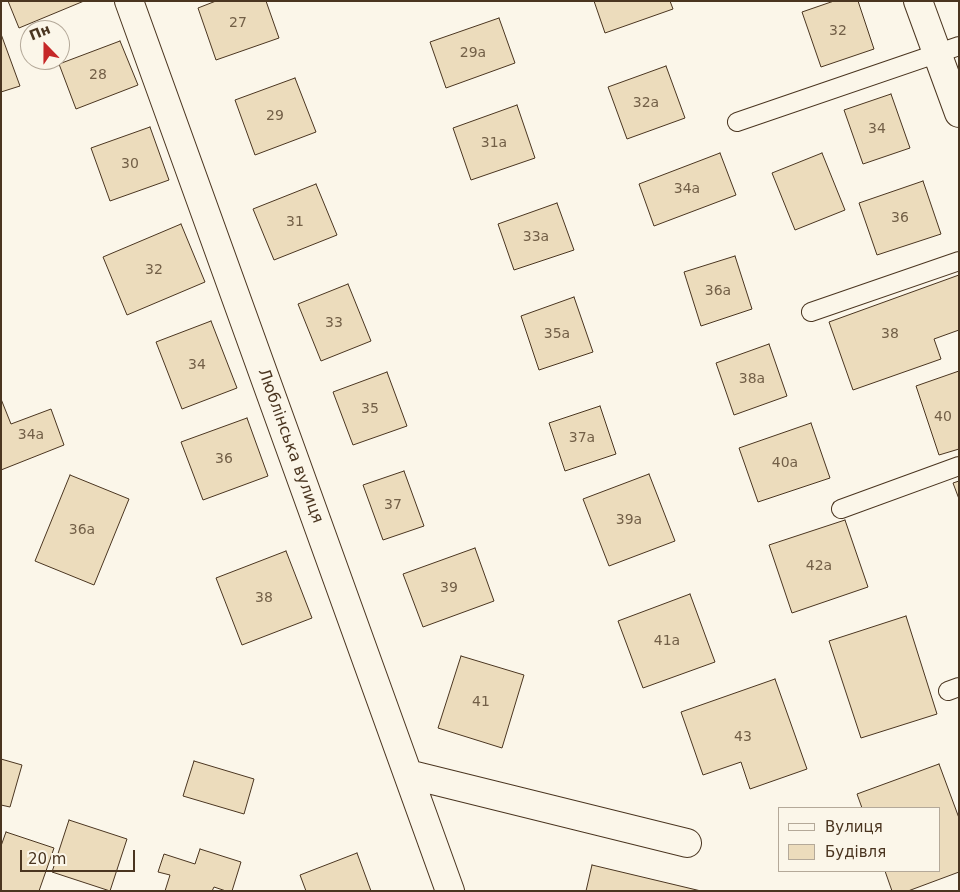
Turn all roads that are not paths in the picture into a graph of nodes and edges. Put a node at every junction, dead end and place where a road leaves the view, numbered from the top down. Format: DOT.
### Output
graph roads {
  1 [pos="130,1"];
  2 [pos="918,1"];
  3 [pos="948,50"];
  4 [pos="959,113"];
  5 [pos="737,122"];
  6 [pos="959,261"];
  7 [pos="810,312"];
  8 [pos="959,466"];
  9 [pos="841,509"];
  10 [pos="408,774"];
  11 [pos="687,843"];
  12 [pos="450,891"];
  1 -- 10 [label="street, Люблінська вулиця"];
  2 -- 3 [label="street"];
  3 -- 4 [label="street"];
  3 -- 5 [label="lane"];
  6 -- 7 [label="lane"];
  8 -- 9 [label="lane"];
  10 -- 11 [label="street"];
  10 -- 12 [label="street, Люблінська вулиця"];
}
